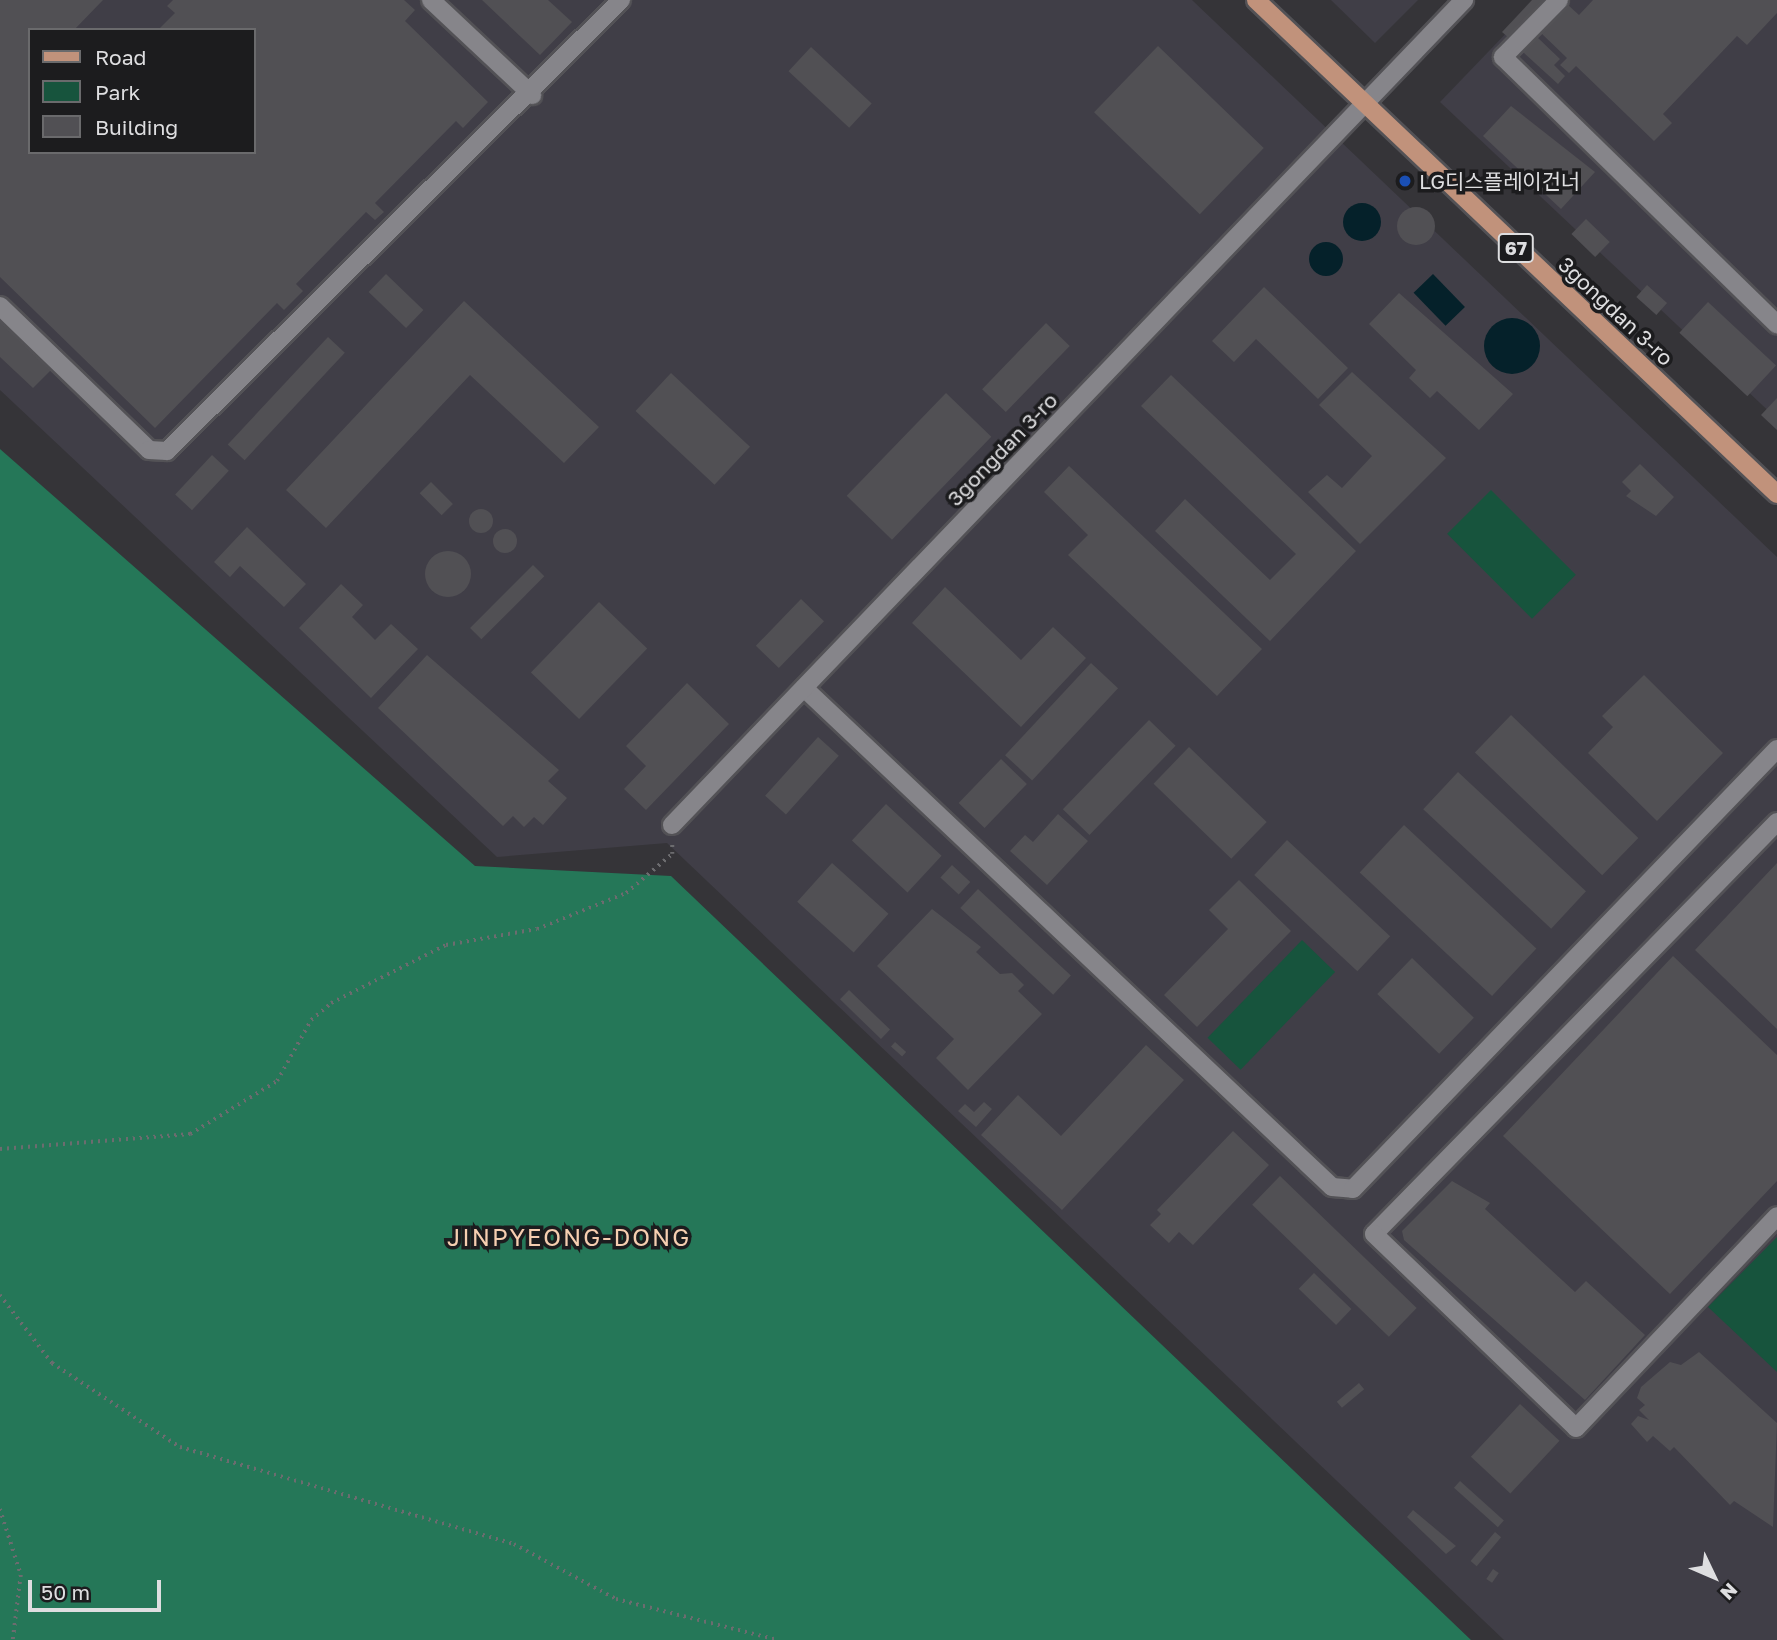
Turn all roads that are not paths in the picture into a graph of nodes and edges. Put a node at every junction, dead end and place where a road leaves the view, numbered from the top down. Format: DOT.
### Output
graph roads {
  1 [pos="431,0"];
  2 [pos="621,0"];
  3 [pos="1255,0"];
  4 [pos="1464,0"];
  5 [pos="1559,0"];
  6 [pos="532,94"];
  7 [pos="1364,104"];
  8 [pos="0,306"];
  9 [pos="1777,324"];
  10 [pos="1777,494"];
  11 [pos="804,688"];
  12 [pos="1777,749"];
  13 [pos="1777,822"];
  14 [pos="672,825"];
  15 [pos="1777,1216"];
  1 -- 6 [label="street"];
  2 -- 6 [label="street"];
  3 -- 7 [label="main road, 3gongdan 3-ro / 67"];
  4 -- 7 [label="street"];
  5 -- 9 [label="street"];
  6 -- 8 [label="street"];
  7 -- 10 [label="main road, 3gongdan 3-ro / 67"];
  7 -- 11 [label="street, 3gongdan 3-ro"];
  11 -- 12 [label="street"];
  11 -- 14 [label="street, 3gongdan 3-ro"];
  13 -- 15 [label="street"];
}
